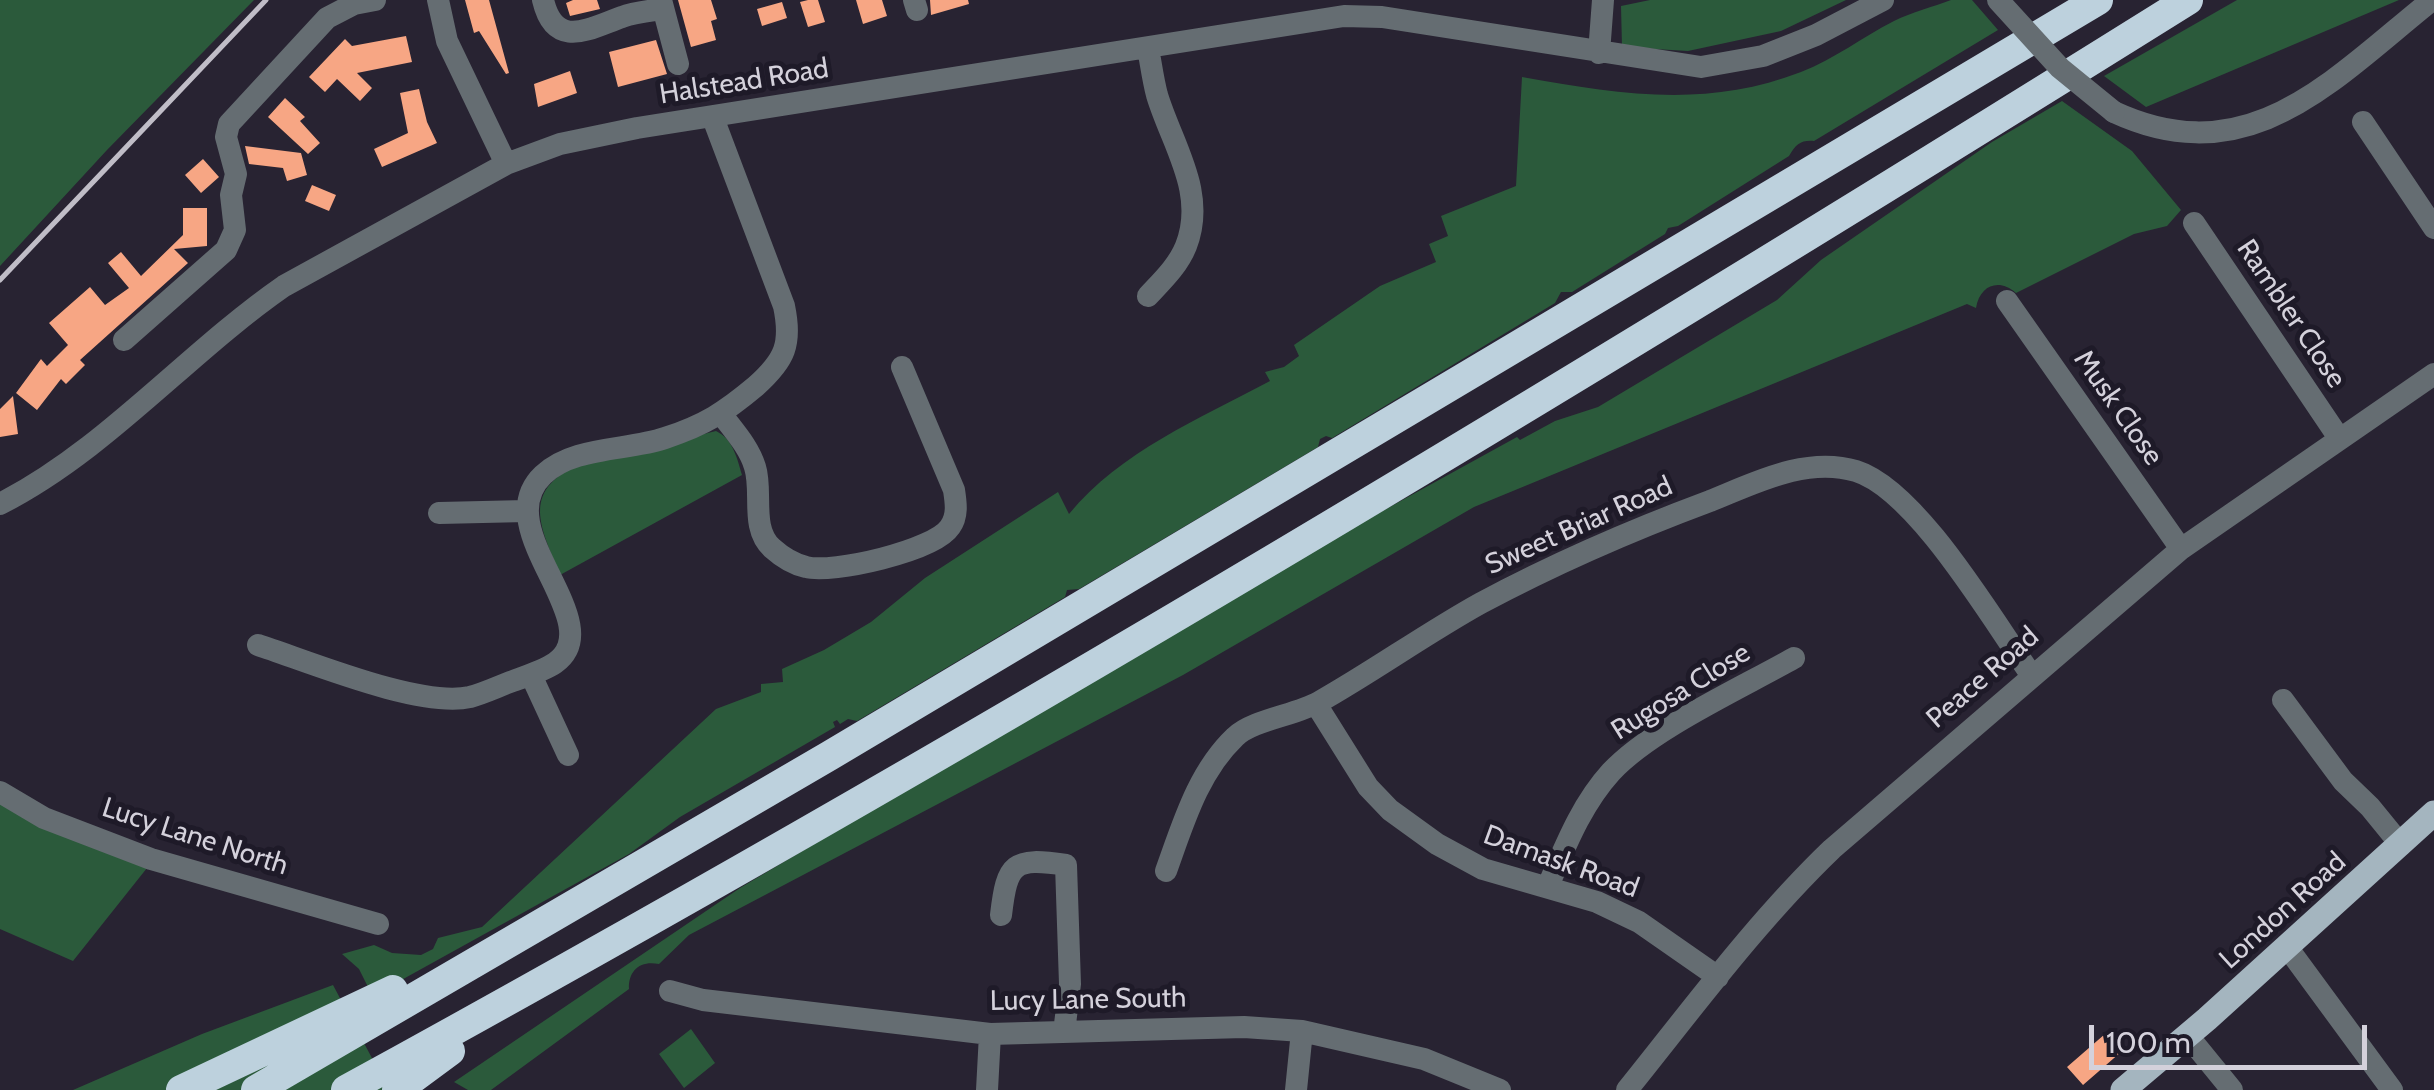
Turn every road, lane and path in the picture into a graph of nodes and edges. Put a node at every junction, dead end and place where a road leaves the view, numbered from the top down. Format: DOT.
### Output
graph roads {
  1 [pos="375,0"];
  2 [pos="438,0"];
  3 [pos="542,0"];
  4 [pos="1603,0"];
  5 [pos="1883,0"];
  6 [pos="1998,0"];
  7 [pos="2098,0"];
  8 [pos="2188,0"];
  9 [pos="2432,0"];
  10 [pos="662,5"];
  11 [pos="1148,48"];
  12 [pos="1599,53"];
  13 [pos="678,64"];
  14 [pos="713,118"];
  15 [pos="2363,122"];
  16 [pos="506,164"];
  17 [pos="2194,223"];
  18 [pos="2434,228"];
  19 [pos="1148,296"];
  20 [pos="2007,301"];
  21 [pos="124,340"];
  22 [pos="902,366"];
  23 [pos="2434,374"];
  24 [pos="722,415"];
  25 [pos="2338,438"];
  26 [pos="0,504"];
  27 [pos="526,511"];
  28 [pos="439,513"];
  29 [pos="2181,550"];
  30 [pos="258,645"];
  31 [pos="1794,658"];
  32 [pos="531,675"];
  33 [pos="2032,676"];
  34 [pos="2284,700"];
  35 [pos="1316,704"];
  36 [pos="568,756"];
  37 [pos="0,792"];
  38 [pos="2434,812"];
  39 [pos="2400,845"];
  40 [pos="1166,870"];
  41 [pos="1548,886"];
  42 [pos="559,914"];
  43 [pos="1002,915"];
  44 [pos="378,924"];
  45 [pos="2288,946"];
  46 [pos="1718,976"];
  47 [pos="544,981"];
  48 [pos="670,991"];
  49 [pos="1302,1031"];
  50 [pos="1064,1032"];
  51 [pos="990,1034"];
  52 [pos="2188,1036"];
  53 [pos="181,1090"];
  54 [pos="256,1090"];
  55 [pos="346,1090"];
  56 [pos="397,1090"];
  57 [pos="987,1090"];
  58 [pos="1296,1090"];
  59 [pos="1500,1090"];
  60 [pos="1628,1090"];
  61 [pos="2124,1090"];
  62 [pos="2232,1090"];
  63 [pos="2392,1090"];
  1 -- 21 [label="street"];
  2 -- 16 [label="street"];
  3 -- 10 [label="street"];
  4 -- 12 [label="street"];
  5 -- 12 [label="street, Halstead Road"];
  6 -- 9 [label="street, bridge"];
  7 -- 42 [label="highway"];
  8 -- 47 [label="highway"];
  10 -- 13 [label="street"];
  11 -- 12 [label="street, Halstead Road"];
  11 -- 14 [label="street, Halstead Road"];
  11 -- 19 [label="street"];
  14 -- 16 [label="street, Halstead Road"];
  14 -- 24 [label="street"];
  15 -- 18 [label="street"];
  16 -- 26 [label="street, Halstead Road"];
  17 -- 25 [label="street, Rambler Close"];
  20 -- 29 [label="street, Musk Close"];
  22 -- 24 [label="street"];
  23 -- 25 [label="street, Peace Road"];
  24 -- 27 [label="street"];
  25 -- 29 [label="street, Peace Road"];
  27 -- 28 [label="street"];
  27 -- 32 [label="street"];
  29 -- 33 [label="street, Peace Road"];
  30 -- 32 [label="street"];
  31 -- 41 [label="street, Rugosa Close"];
  32 -- 36 [label="street"];
  33 -- 35 [label="street, Sweet Briar Road"];
  33 -- 46 [label="street, Peace Road"];
  34 -- 39 [label="street"];
  35 -- 40 [label="street, Sweet Briar Road"];
  35 -- 41 [label="street, Damask Road"];
  37 -- 44 [label="street, Lucy Lane North"];
  38 -- 39 [label="main road, London Road"];
  39 -- 45 [label="main road, London Road"];
  41 -- 46 [label="street, Damask Road"];
  42 -- 53 [label="highway"];
  42 -- 54 [label="highway"];
  43 -- 50 [label="street"];
  45 -- 52 [label="main road, London Road"];
  45 -- 63 [label="street"];
  46 -- 60 [label="street, Peace Road"];
  47 -- 55 [label="highway"];
  47 -- 56 [label="highway"];
  48 -- 51 [label="street, Lucy Lane South"];
  49 -- 50 [label="street, Lucy Lane South"];
  49 -- 58 [label="street"];
  49 -- 59 [label="street, Lucy Lane South"];
  50 -- 51 [label="street, Lucy Lane South"];
  51 -- 57 [label="street"];
  52 -- 61 [label="main road, London Road"];
  52 -- 62 [label="street"];
}
